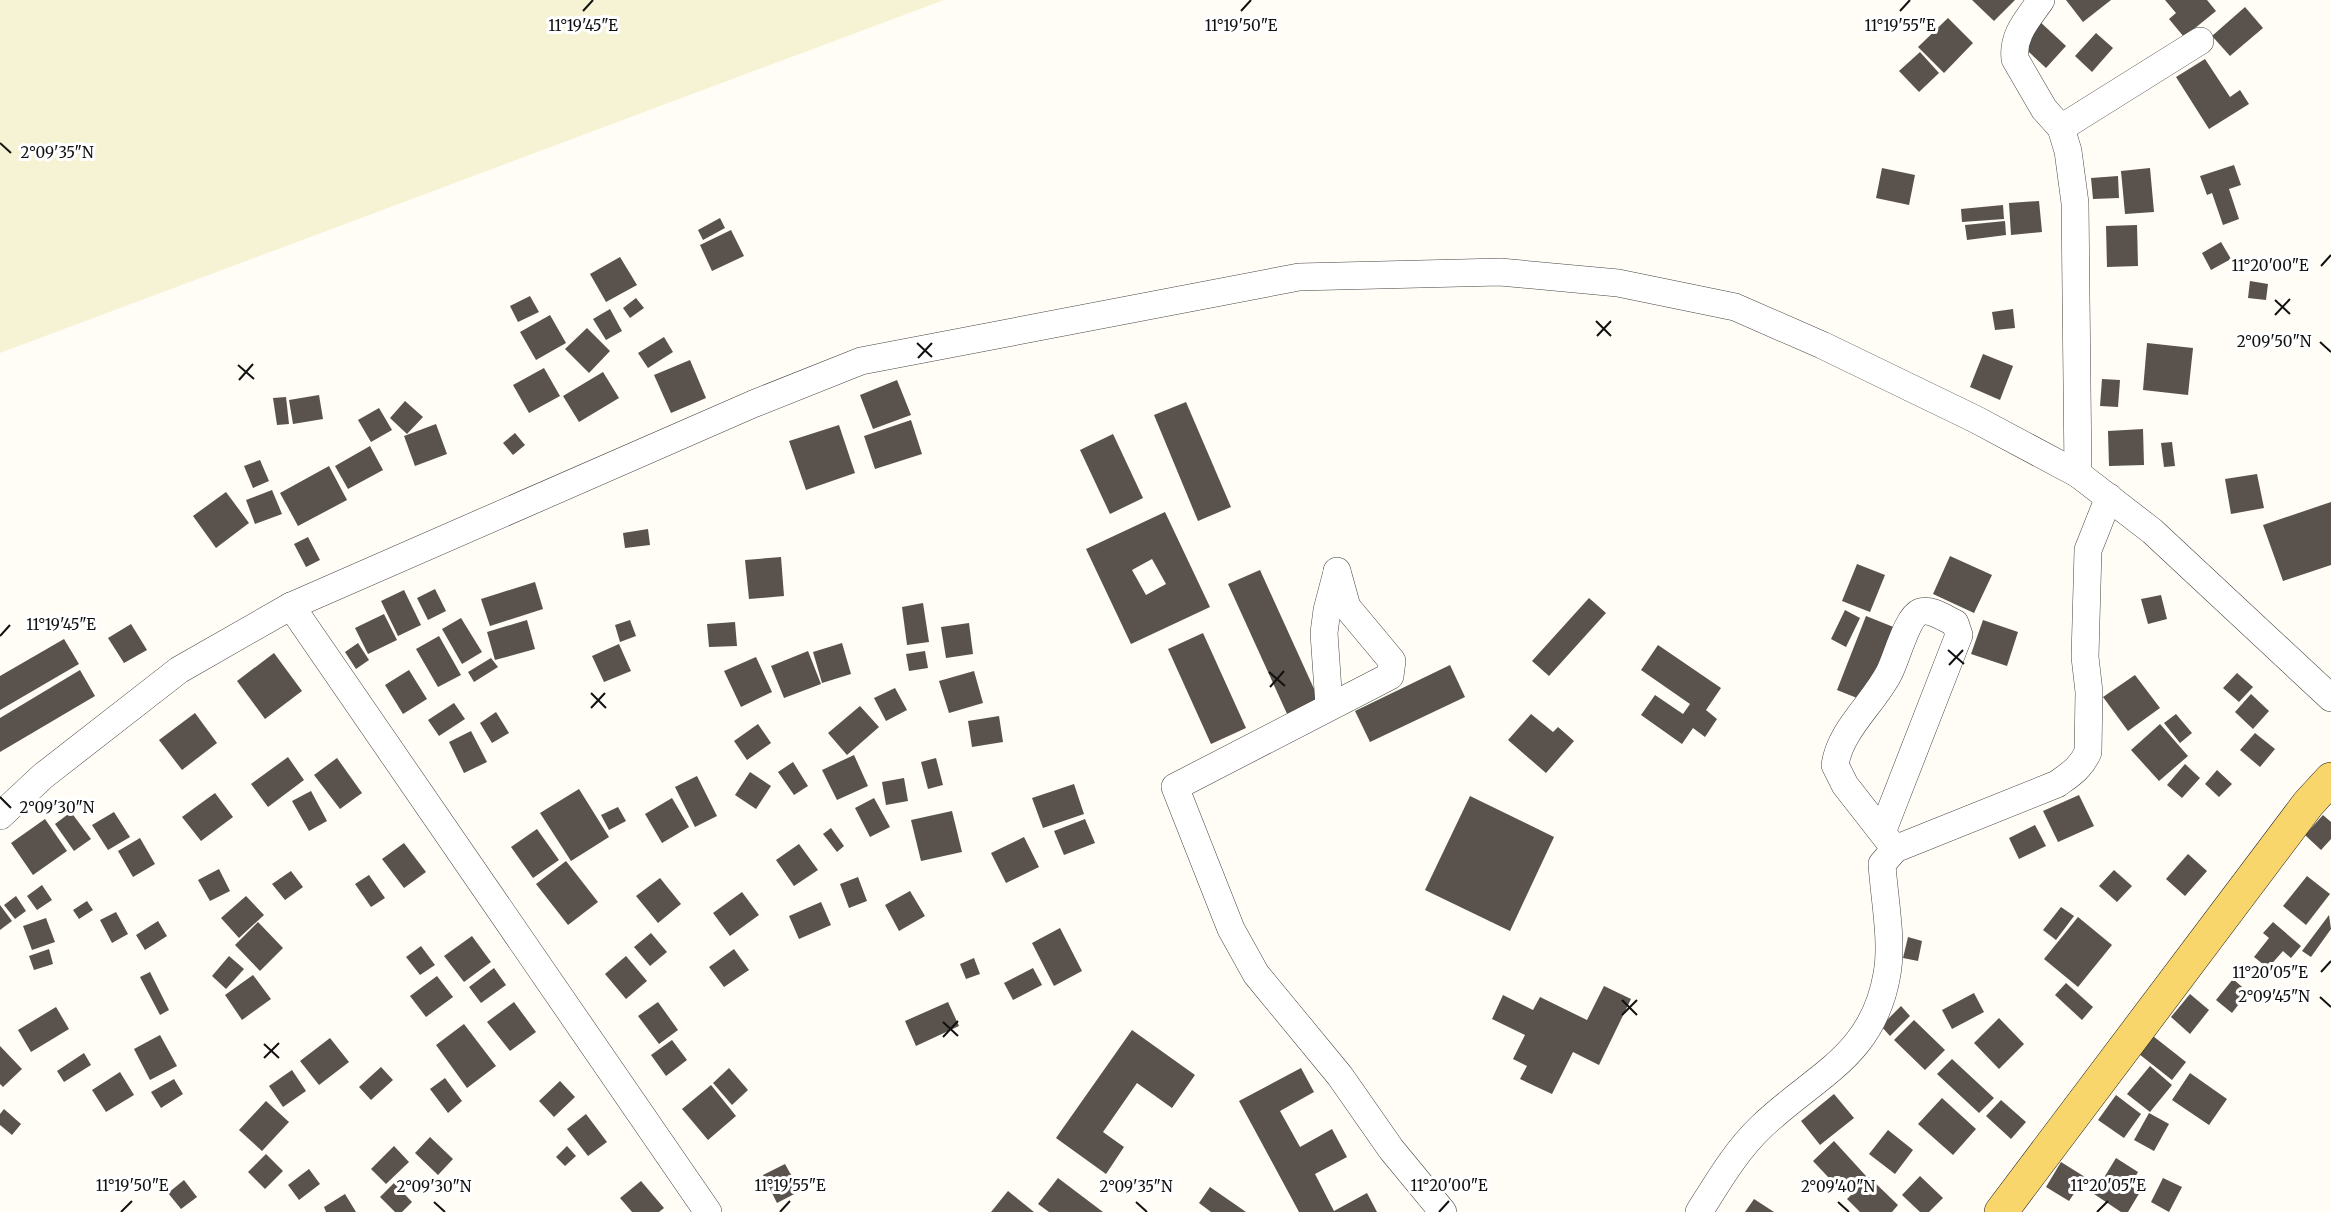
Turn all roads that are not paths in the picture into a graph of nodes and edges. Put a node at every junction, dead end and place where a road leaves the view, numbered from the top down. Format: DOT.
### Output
graph roads {
  1 [pos="2041,0"];
  2 [pos="2200,41"];
  3 [pos="2061,128"];
  4 [pos="2078,474"];
  5 [pos="2109,497"];
  6 [pos="291,606"];
  7 [pos="2331,698"];
  8 [pos="1329,705"];
  9 [pos="2331,779"];
  10 [pos="0,816"];
  11 [pos="1889,839"];
  12 [pos="708,1212"];
  13 [pos="1443,1212"];
  14 [pos="1699,1212"];
  15 [pos="2001,1212"];
  1 -- 3 [label="street"];
  2 -- 3 [label="street"];
  3 -- 4 [label="street"];
  4 -- 5 [label="street"];
  4 -- 6 [label="street"];
  5 -- 7 [label="street"];
  5 -- 11 [label="street"];
  6 -- 10 [label="street"];
  6 -- 12 [label="street"];
  8 -- 13 [label="street"];
  9 -- 15 [label="main road"];
  11 -- 11 [label="street"];
  11 -- 14 [label="street"];
}
